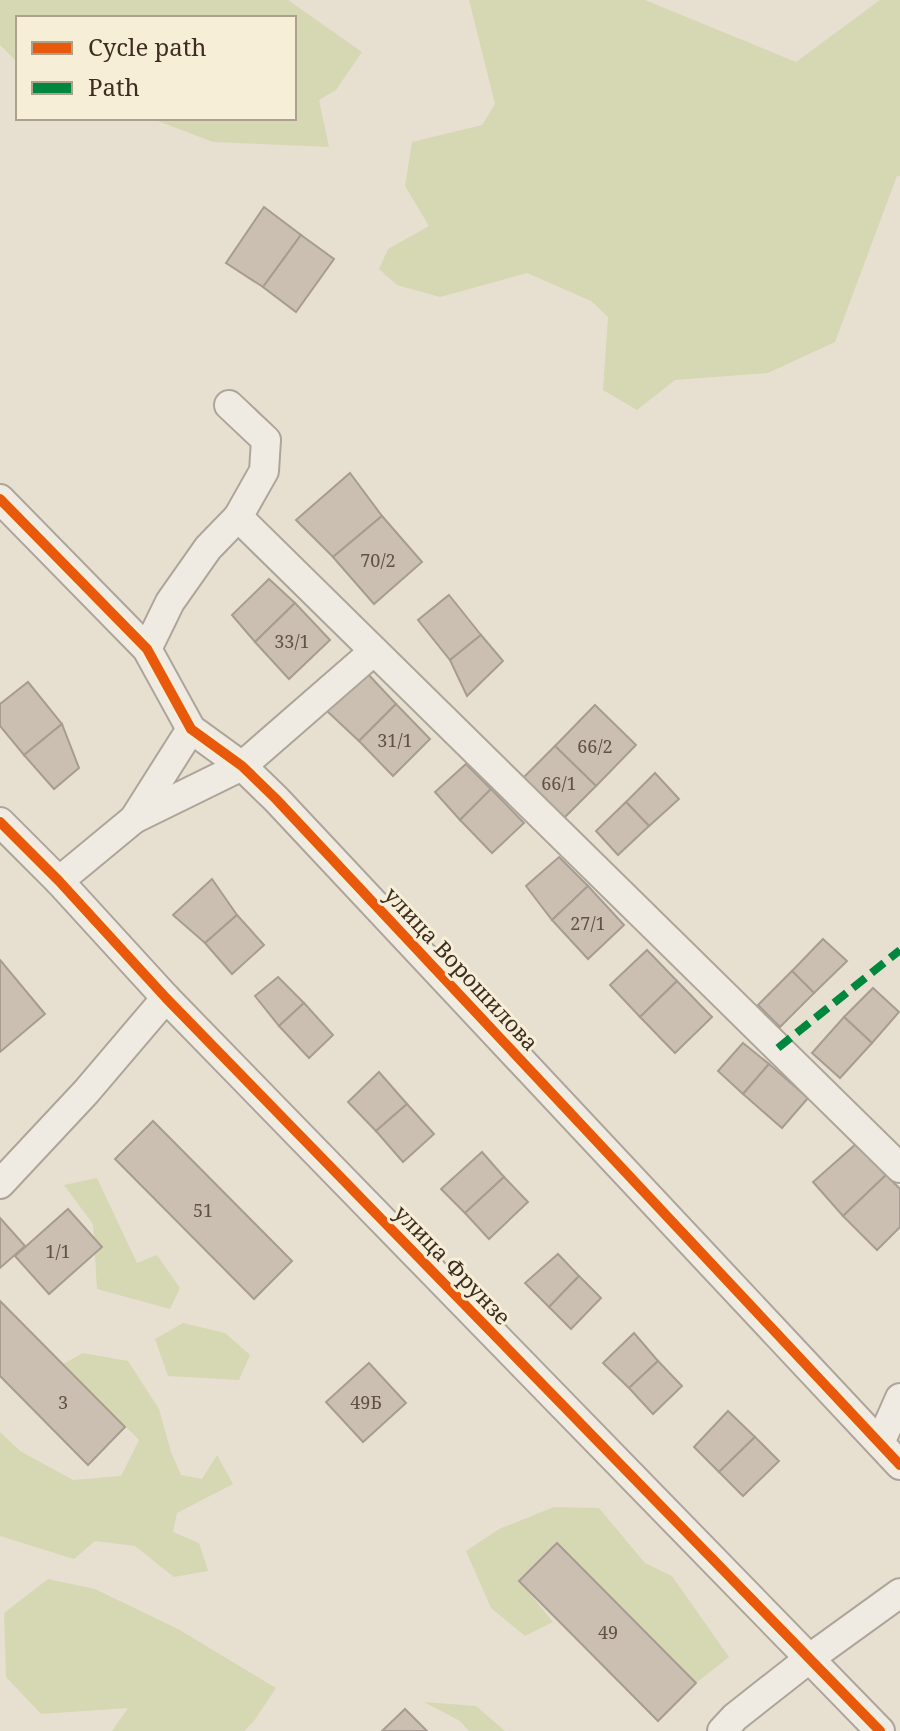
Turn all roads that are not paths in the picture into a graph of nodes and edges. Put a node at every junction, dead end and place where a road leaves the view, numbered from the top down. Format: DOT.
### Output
graph roads {
  1 [pos="229,405"];
  2 [pos="0,499"];
  3 [pos="238,517"];
  4 [pos="147,649"];
  5 [pos="374,651"];
  6 [pos="191,729"];
  7 [pos="242,766"];
  8 [pos="134,819"];
  9 [pos="0,822"];
  10 [pos="59,881"];
  11 [pos="166,998"];
  12 [pos="900,1168"];
  13 [pos="0,1184"];
  14 [pos="900,1398"];
  15 [pos="880,1443"];
  16 [pos="900,1465"];
  17 [pos="900,1593"];
  18 [pos="810,1658"];
  19 [pos="722,1731"];
  20 [pos="880,1731"];
  1 -- 3 [label="street"];
  2 -- 4 [label="street, улица Ворошилова"];
  3 -- 4 [label="street"];
  3 -- 5 [label="street"];
  4 -- 6 [label="street, улица Ворошилова"];
  5 -- 7 [label="street"];
  5 -- 12 [label="street"];
  6 -- 7 [label="street, улица Ворошилова"];
  6 -- 8 [label="street"];
  7 -- 8 [label="street"];
  7 -- 15 [label="street, улица Ворошилова"];
  8 -- 10 [label="street"];
  9 -- 10 [label="street, улица Фрунзе"];
  10 -- 11 [label="street, улица Фрунзе"];
  11 -- 13 [label="street"];
  11 -- 18 [label="street, улица Фрунзе"];
  14 -- 15 [label="street"];
  15 -- 16 [label="street, улица Ворошилова"];
  17 -- 18 [label="street"];
  18 -- 19 [label="street"];
  18 -- 20 [label="street, улица Фрунзе"];
}
